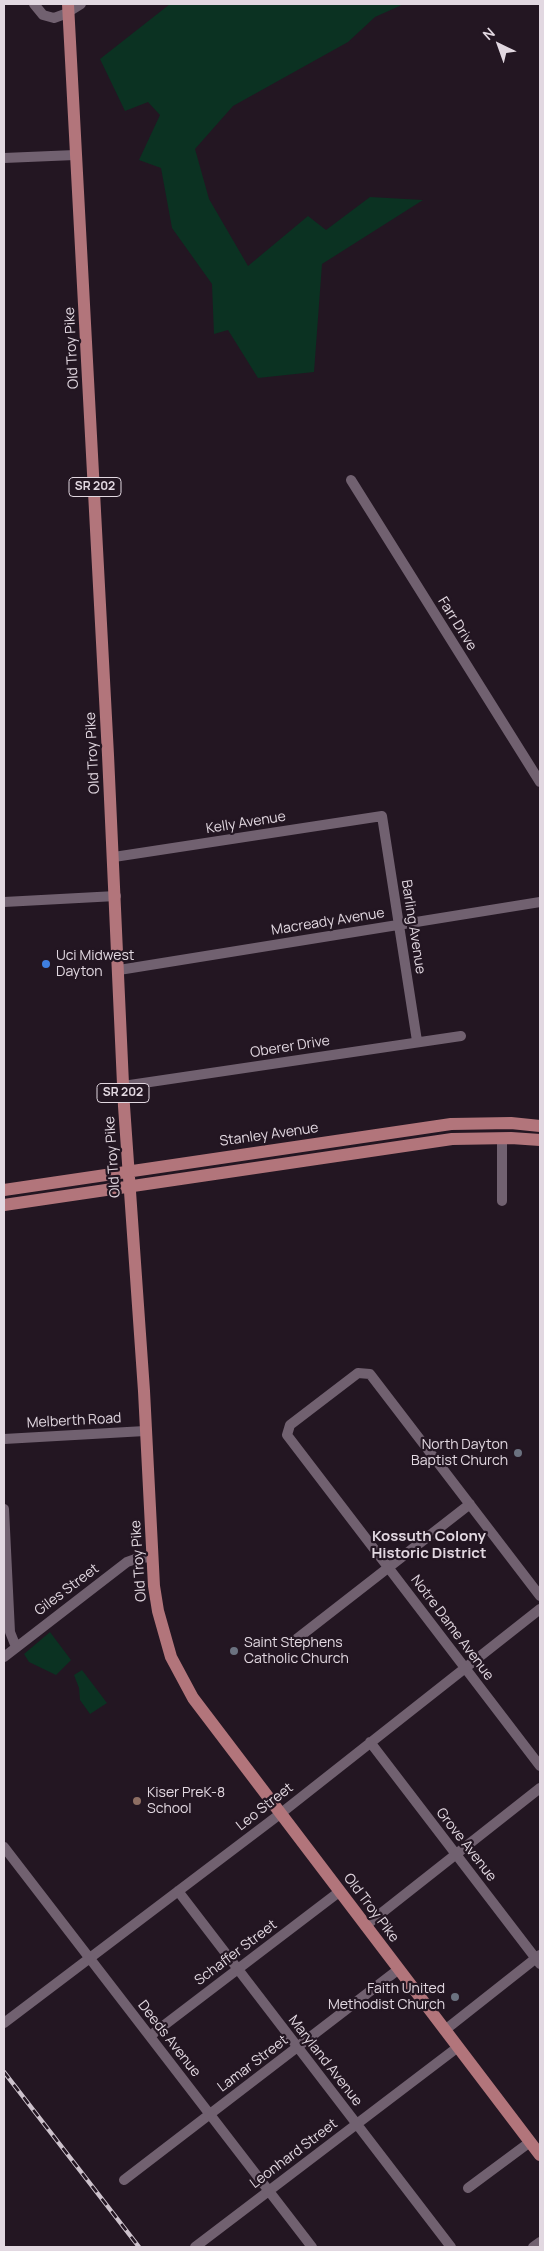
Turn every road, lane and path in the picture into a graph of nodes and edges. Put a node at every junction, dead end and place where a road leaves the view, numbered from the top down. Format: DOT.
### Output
graph roads {
  1 [pos="34,4"];
  2 [pos="81,4"];
  3 [pos="68,8"];
  4 [pos="75,155"];
  5 [pos="4,158"];
  6 [pos="351,480"];
  7 [pos="540,782"];
  8 [pos="382,816"];
  9 [pos="114,857"];
  10 [pos="116,896"];
  11 [pos="4,902"];
  12 [pos="540,902"];
  13 [pos="399,925"];
  14 [pos="119,970"];
  15 [pos="461,1036"];
  16 [pos="417,1041"];
  17 [pos="123,1086"];
  18 [pos="540,1126"];
  19 [pos="502,1138"];
  20 [pos="540,1140"];
  21 [pos="128,1172"];
  22 [pos="130,1186"];
  23 [pos="4,1190"];
  24 [pos="502,1201"];
  25 [pos="4,1205"];
  26 [pos="145,1431"];
  27 [pos="4,1439"];
  28 [pos="470,1504"];
  29 [pos="4,1509"];
  30 [pos="152,1558"];
  31 [pos="388,1567"];
  32 [pos="540,1596"];
  33 [pos="540,1609"];
  34 [pos="294,1641"];
  35 [pos="16,1647"];
  36 [pos="4,1657"];
  37 [pos="466,1668"];
  38 [pos="370,1742"];
  39 [pos="540,1766"];
  40 [pos="540,1788"];
  41 [pos="280,1814"];
  42 [pos="4,1847"];
  43 [pos="456,1854"];
  44 [pos="178,1891"];
  45 [pos="340,1892"];
  46 [pos="365,1926"];
  47 [pos="89,1958"];
  48 [pos="539,1959"];
  49 [pos="238,1969"];
  50 [pos="399,1970"];
  51 [pos="4,2023"];
  52 [pos="445,2030"];
  53 [pos="150,2036"];
  54 [pos="298,2047"];
  55 [pos="458,2047"];
  56 [pos="210,2114"];
  57 [pos="357,2124"];
  58 [pos="530,2142"];
  59 [pos="540,2155"];
  60 [pos="124,2180"];
  61 [pos="468,2188"];
  62 [pos="268,2191"];
  63 [pos="540,2242"];
  64 [pos="195,2247"];
  65 [pos="312,2247"];
  66 [pos="451,2247"];
  67 [pos="533,2247"];
  1 -- 3 [label="street"];
  2 -- 3 [label="street"];
  3 -- 4 [label="main road, Old Troy Pike / SR 202"];
  4 -- 5 [label="street"];
  4 -- 9 [label="main road, Old Troy Pike / SR 202"];
  6 -- 7 [label="street, Farr Drive"];
  8 -- 9 [label="street, Kelly Avenue"];
  8 -- 13 [label="street, Barling Avenue"];
  9 -- 10 [label="main road, Old Troy Pike / SR 202"];
  10 -- 11 [label="street"];
  10 -- 14 [label="main road, Old Troy Pike / SR 202"];
  12 -- 13 [label="street, Macready Avenue"];
  13 -- 14 [label="street, Macready Avenue"];
  13 -- 16 [label="street, Barling Avenue"];
  14 -- 17 [label="main road, Old Troy Pike / SR 202"];
  15 -- 16 [label="street, Oberer Drive"];
  16 -- 17 [label="street, Oberer Drive"];
  17 -- 21 [label="main road, Old Troy Pike / SR 202"];
  18 -- 21 [label="main road, Stanley Avenue"];
  19 -- 20 [label="main road"];
  19 -- 22 [label="main road"];
  19 -- 24 [label="street"];
  21 -- 22 [label="main road, Old Troy Pike / SR 202"];
  21 -- 23 [label="main road, Stanley Avenue"];
  22 -- 25 [label="main road"];
  22 -- 26 [label="main road, Old Troy Pike / SR 202"];
  26 -- 27 [label="street, Melberth Road"];
  26 -- 30 [label="main road, Old Troy Pike / SR 202"];
  28 -- 31 [label="street"];
  28 -- 31 [label="street, Notre Dame Avenue"];
  28 -- 32 [label="street"];
  29 -- 35 [label="street"];
  30 -- 35 [label="street, Giles Street"];
  30 -- 41 [label="main road, Old Troy Pike / SR 202"];
  31 -- 34 [label="street"];
  31 -- 37 [label="street, Notre Dame Avenue"];
  33 -- 37 [label="street, Leo Street"];
  35 -- 36 [label="street, Giles Street"];
  37 -- 38 [label="street, Leo Street"];
  37 -- 39 [label="street, Notre Dame Avenue"];
  38 -- 41 [label="street, Leo Street"];
  38 -- 43 [label="street, Grove Avenue"];
  40 -- 43 [label="street"];
  41 -- 44 [label="street, Leo Street"];
  41 -- 45 [label="main road, Old Troy Pike / SR 202"];
  42 -- 47 [label="street, Deeds Avenue"];
  43 -- 46 [label="street"];
  43 -- 48 [label="street, Grove Avenue"];
  44 -- 47 [label="street, Leo Street"];
  44 -- 49 [label="street, Maryland Avenue"];
  45 -- 46 [label="main road, Old Troy Pike / SR 202"];
  45 -- 49 [label="street, Schaffer Street"];
  46 -- 50 [label="main road, Old Troy Pike / SR 202"];
  47 -- 51 [label="street, Leo Street"];
  47 -- 53 [label="street, Deeds Avenue"];
  48 -- 52 [label="street"];
  49 -- 53 [label="street, Schaffer Street"];
  49 -- 54 [label="street, Maryland Avenue"];
  50 -- 52 [label="main road, Old Troy Pike / SR 202"];
  50 -- 54 [label="street, Lamar Street"];
  52 -- 55 [label="main road, Old Troy Pike / SR 202"];
  53 -- 56 [label="street, Deeds Avenue"];
  54 -- 56 [label="street, Lamar Street"];
  54 -- 57 [label="street, Maryland Avenue"];
  55 -- 57 [label="street, Leonhard Street"];
  55 -- 58 [label="main road, Old Troy Pike / SR 202"];
  56 -- 60 [label="street, Lamar Street"];
  56 -- 62 [label="street, Deeds Avenue"];
  57 -- 62 [label="street, Leonhard Street"];
  57 -- 66 [label="street, Maryland Avenue"];
  58 -- 59 [label="main road, Old Troy Pike / SR 202"];
  58 -- 61 [label="street"];
  62 -- 64 [label="street, Leonhard Street"];
  62 -- 65 [label="street, Deeds Avenue"];
  63 -- 67 [label="street"];
}
